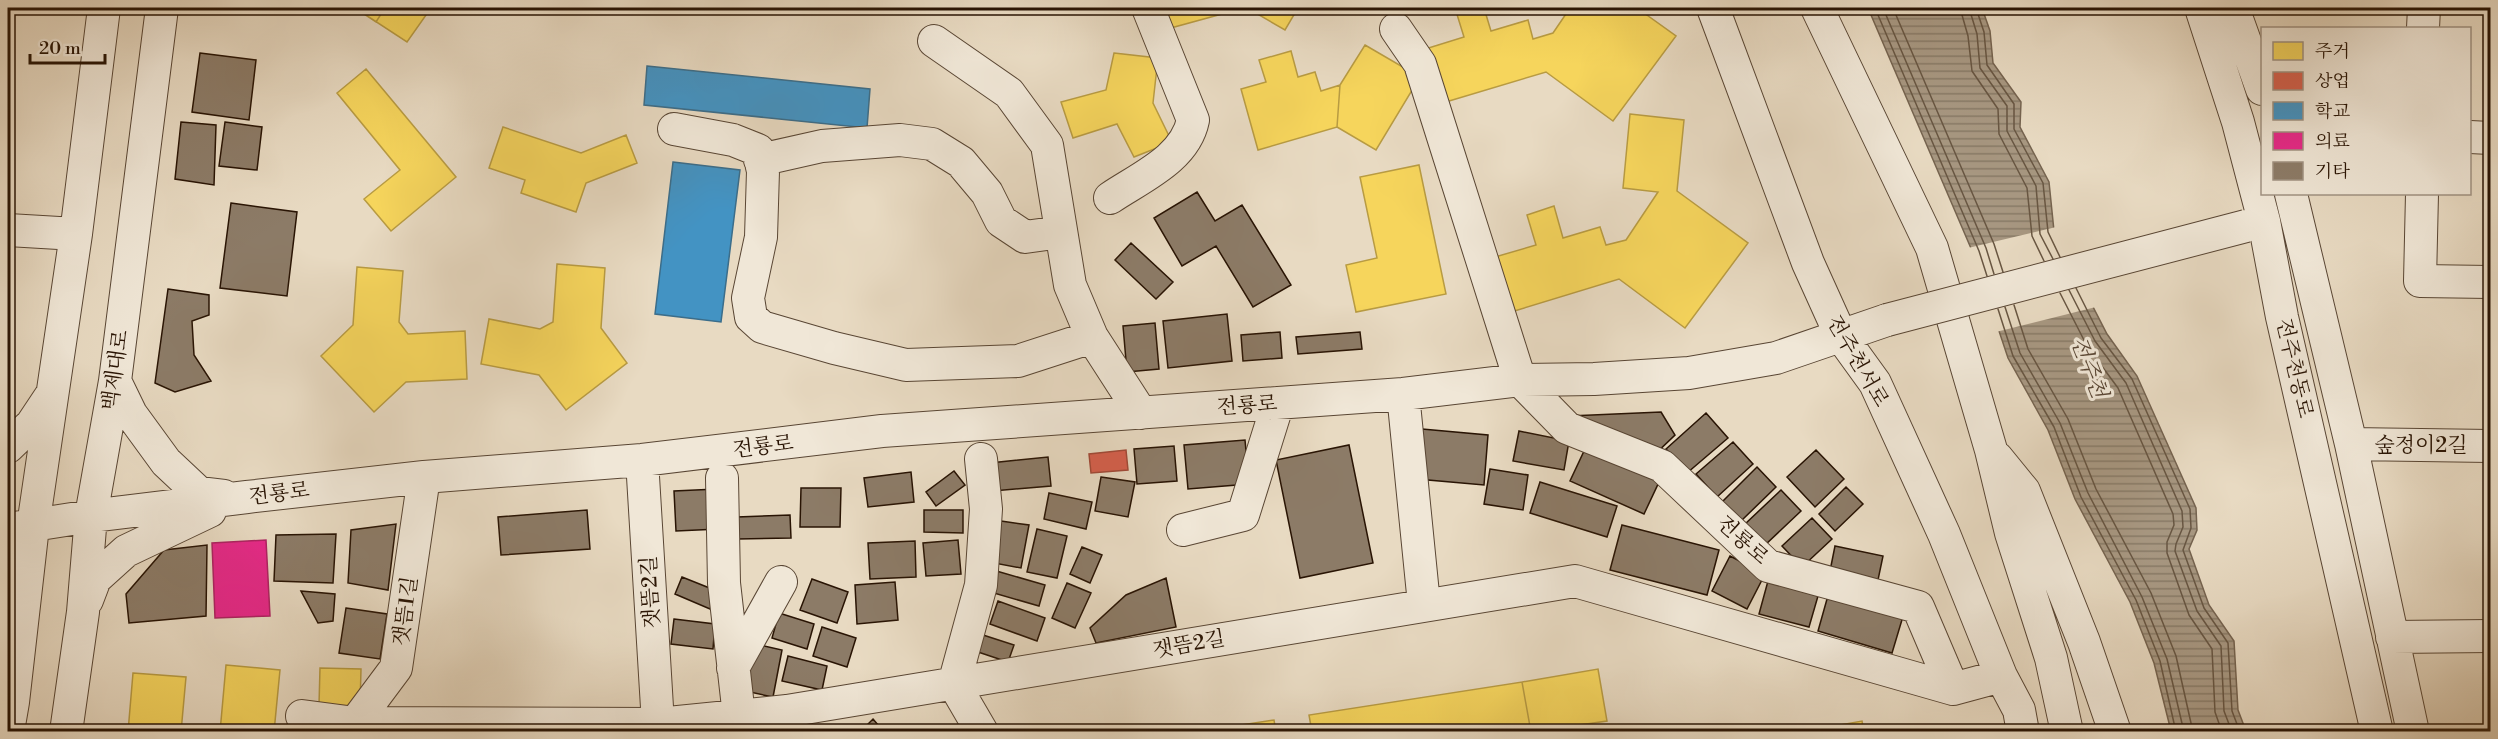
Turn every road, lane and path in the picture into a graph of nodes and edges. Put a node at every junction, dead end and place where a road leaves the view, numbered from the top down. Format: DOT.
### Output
graph roads {
  1 [pos="104,8"];
  2 [pos="162,8"];
  3 [pos="1148,8"];
  4 [pos="1713,8"];
  5 [pos="1817,8"];
  6 [pos="2201,8"];
  7 [pos="2233,8"];
  8 [pos="2424,8"];
  9 [pos="2424,27"];
  10 [pos="1396,29"];
  11 [pos="934,41"];
  12 [pos="2261,86"];
  13 [pos="674,129"];
  14 [pos="2471,137"];
  15 [pos="2490,138"];
  16 [pos="760,160"];
  17 [pos="2422,195"];
  18 [pos="1110,198"];
  19 [pos="2294,203"];
  20 [pos="2255,224"];
  21 [pos="8,230"];
  22 [pos="1061,232"];
  23 [pos="76,234"];
  24 [pos="2490,282"];
  25 [pos="1841,336"];
  26 [pos="1092,337"];
  27 [pos="1520,380"];
  28 [pos="116,381"];
  29 [pos="54,392"];
  30 [pos="1403,394"];
  31 [pos="1278,403"];
  32 [pos="1140,413"];
  33 [pos="2351,444"];
  34 [pos="2490,446"];
  35 [pos="8,447"];
  36 [pos="1991,450"];
  37 [pos="981,459"];
  38 [pos="642,460"];
  39 [pos="424,477"];
  40 [pos="722,478"];
  41 [pos="242,497"];
  42 [pos="91,516"];
  43 [pos="20,527"];
  44 [pos="1183,530"];
  45 [pos="781,582"];
  46 [pos="1424,604"];
  47 [pos="83,612"];
  48 [pos="2490,636"];
  49 [pos="2392,637"];
  50 [pos="733,668"];
  51 [pos="2001,676"];
  52 [pos="954,684"];
  53 [pos="1953,689"];
  54 [pos="9,703"];
  55 [pos="302,717"];
  56 [pos="738,724"];
  57 [pos="354,728"];
  58 [pos="590,728"];
  59 [pos="659,728"];
  60 [pos="66,732"];
  61 [pos="982,732"];
  62 [pos="2023,732"];
  63 [pos="2067,732"];
  64 [pos="2115,732"];
  65 [pos="2377,732"];
  66 [pos="2413,732"];
  1 -- 23 [label="street"];
  2 -- 28 [label="street, 백제대로"];
  3 -- 18 [label="street"];
  4 -- 25 [label="street, 전주천서로"];
  5 -- 36 [label="street"];
  6 -- 20 [label="street, 전주천동로"];
  7 -- 12 [label="street"];
  8 -- 9 [label="street"];
  10 -- 27 [label="street"];
  11 -- 22 [label="street"];
  13 -- 16 [label="street"];
  14 -- 15 [label="street"];
  16 -- 22 [label="street"];
  16 -- 26 [label="street"];
  17 -- 24 [label="street"];
  19 -- 20 [label="street, 전룡로"];
  19 -- 33 [label="street, 전주천동로"];
  20 -- 25 [label="street, 전룡로, bridge"];
  20 -- 65 [label="street, 전주천동로"];
  21 -- 23 [label="street"];
  22 -- 26 [label="street"];
  23 -- 29 [label="street"];
  25 -- 27 [label="street, 전룡로"];
  25 -- 51 [label="street, 전주천서로"];
  26 -- 32 [label="street"];
  27 -- 30 [label="street, 전룡로"];
  27 -- 53 [label="street, 전룡로"];
  28 -- 41 [label="street"];
  28 -- 42 [label="street, 백제대로"];
  29 -- 35 [label="street"];
  29 -- 43 [label="street"];
  30 -- 31 [label="street, 전룡로"];
  30 -- 46 [label="street"];
  31 -- 32 [label="street, 전룡로"];
  31 -- 44 [label="street"];
  32 -- 38 [label="street, 전룡로"];
  33 -- 34 [label="street, 숲정이2길"];
  33 -- 49 [label="street, 전주천동로"];
  36 -- 63 [label="street"];
  36 -- 64 [label="street"];
  37 -- 52 [label="street"];
  38 -- 39 [label="street, 전룡로"];
  38 -- 59 [label="street, 잿뜸2길"];
  39 -- 41 [label="street, 전룡로"];
  39 -- 57 [label="street, 잿뜸1길"];
  40 -- 50 [label="street, 전룡로"];
  41 -- 42 [label="street, 전룡로"];
  41 -- 47 [label="street"];
  42 -- 43 [label="street, 전룡로"];
  42 -- 47 [label="street, 백제대로"];
  43 -- 54 [label="street"];
  45 -- 50 [label="street"];
  46 -- 52 [label="street, 잿뜸2길"];
  46 -- 53 [label="street"];
  47 -- 60 [label="street, 백제대로"];
  48 -- 49 [label="street"];
  49 -- 66 [label="street, 전주천동로"];
  50 -- 56 [label="street, 전룡로"];
  51 -- 53 [label="street"];
  51 -- 62 [label="street, 전주천서로"];
  52 -- 56 [label="street, 잿뜸2길"];
  52 -- 61 [label="street"];
  55 -- 57 [label="street, 잿뜸2길"];
  56 -- 59 [label="street, 잿뜸2길"];
  57 -- 58 [label="street, 잿뜸2길"];
  58 -- 59 [label="street, 잿뜸2길"];
}
